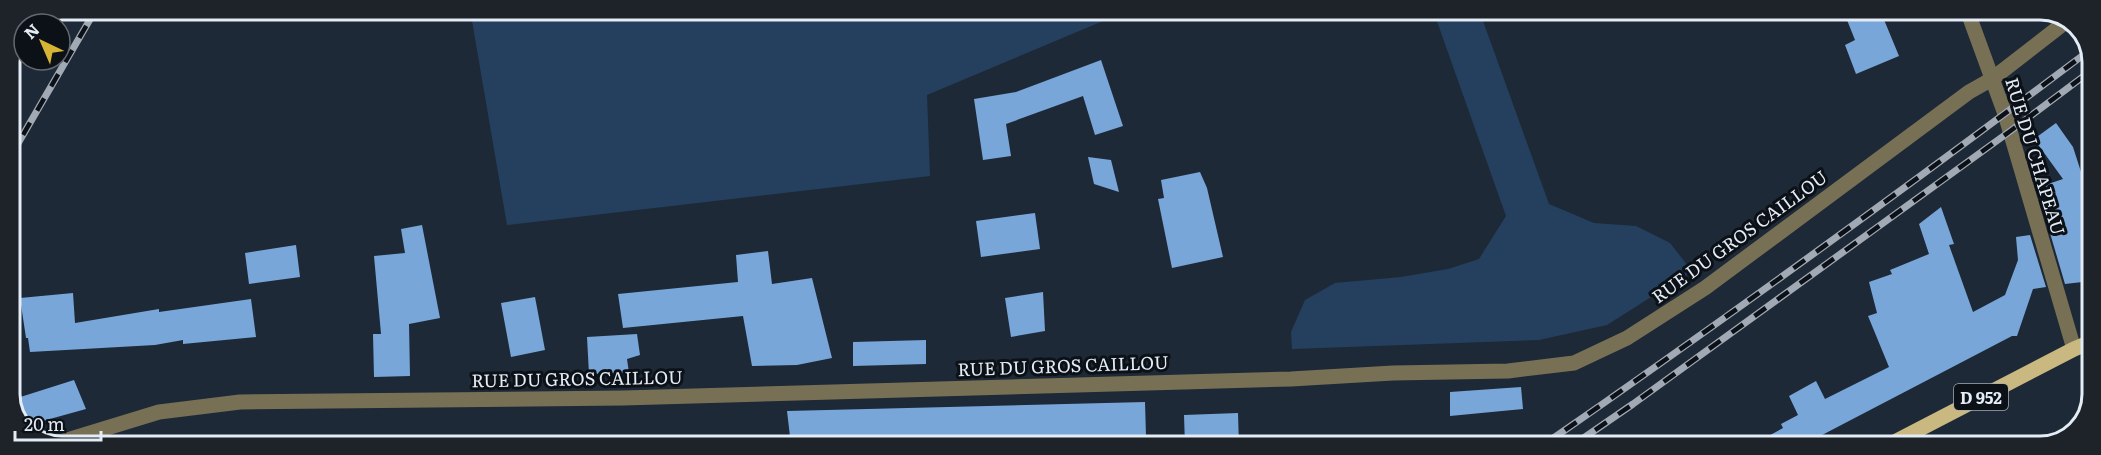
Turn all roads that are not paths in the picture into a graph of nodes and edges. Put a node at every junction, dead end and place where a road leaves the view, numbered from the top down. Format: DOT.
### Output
graph roads {
  1 [pos="1969,19"];
  2 [pos="2061,25"];
  3 [pos="1992,79"];
  4 [pos="2082,346"];
  5 [pos="2074,349"];
  6 [pos="80,436"];
  7 [pos="1906,436"];
  1 -- 3 [label="street, RUE DU CHAPEAU"];
  2 -- 3 [label="street, RUE DU GROS CAILLOU"];
  3 -- 5 [label="street, RUE DU CHAPEAU"];
  3 -- 6 [label="street, RUE DU GROS CAILLOU"];
  4 -- 5 [label="main road, D 952"];
  5 -- 7 [label="main road, D 952"];
}
